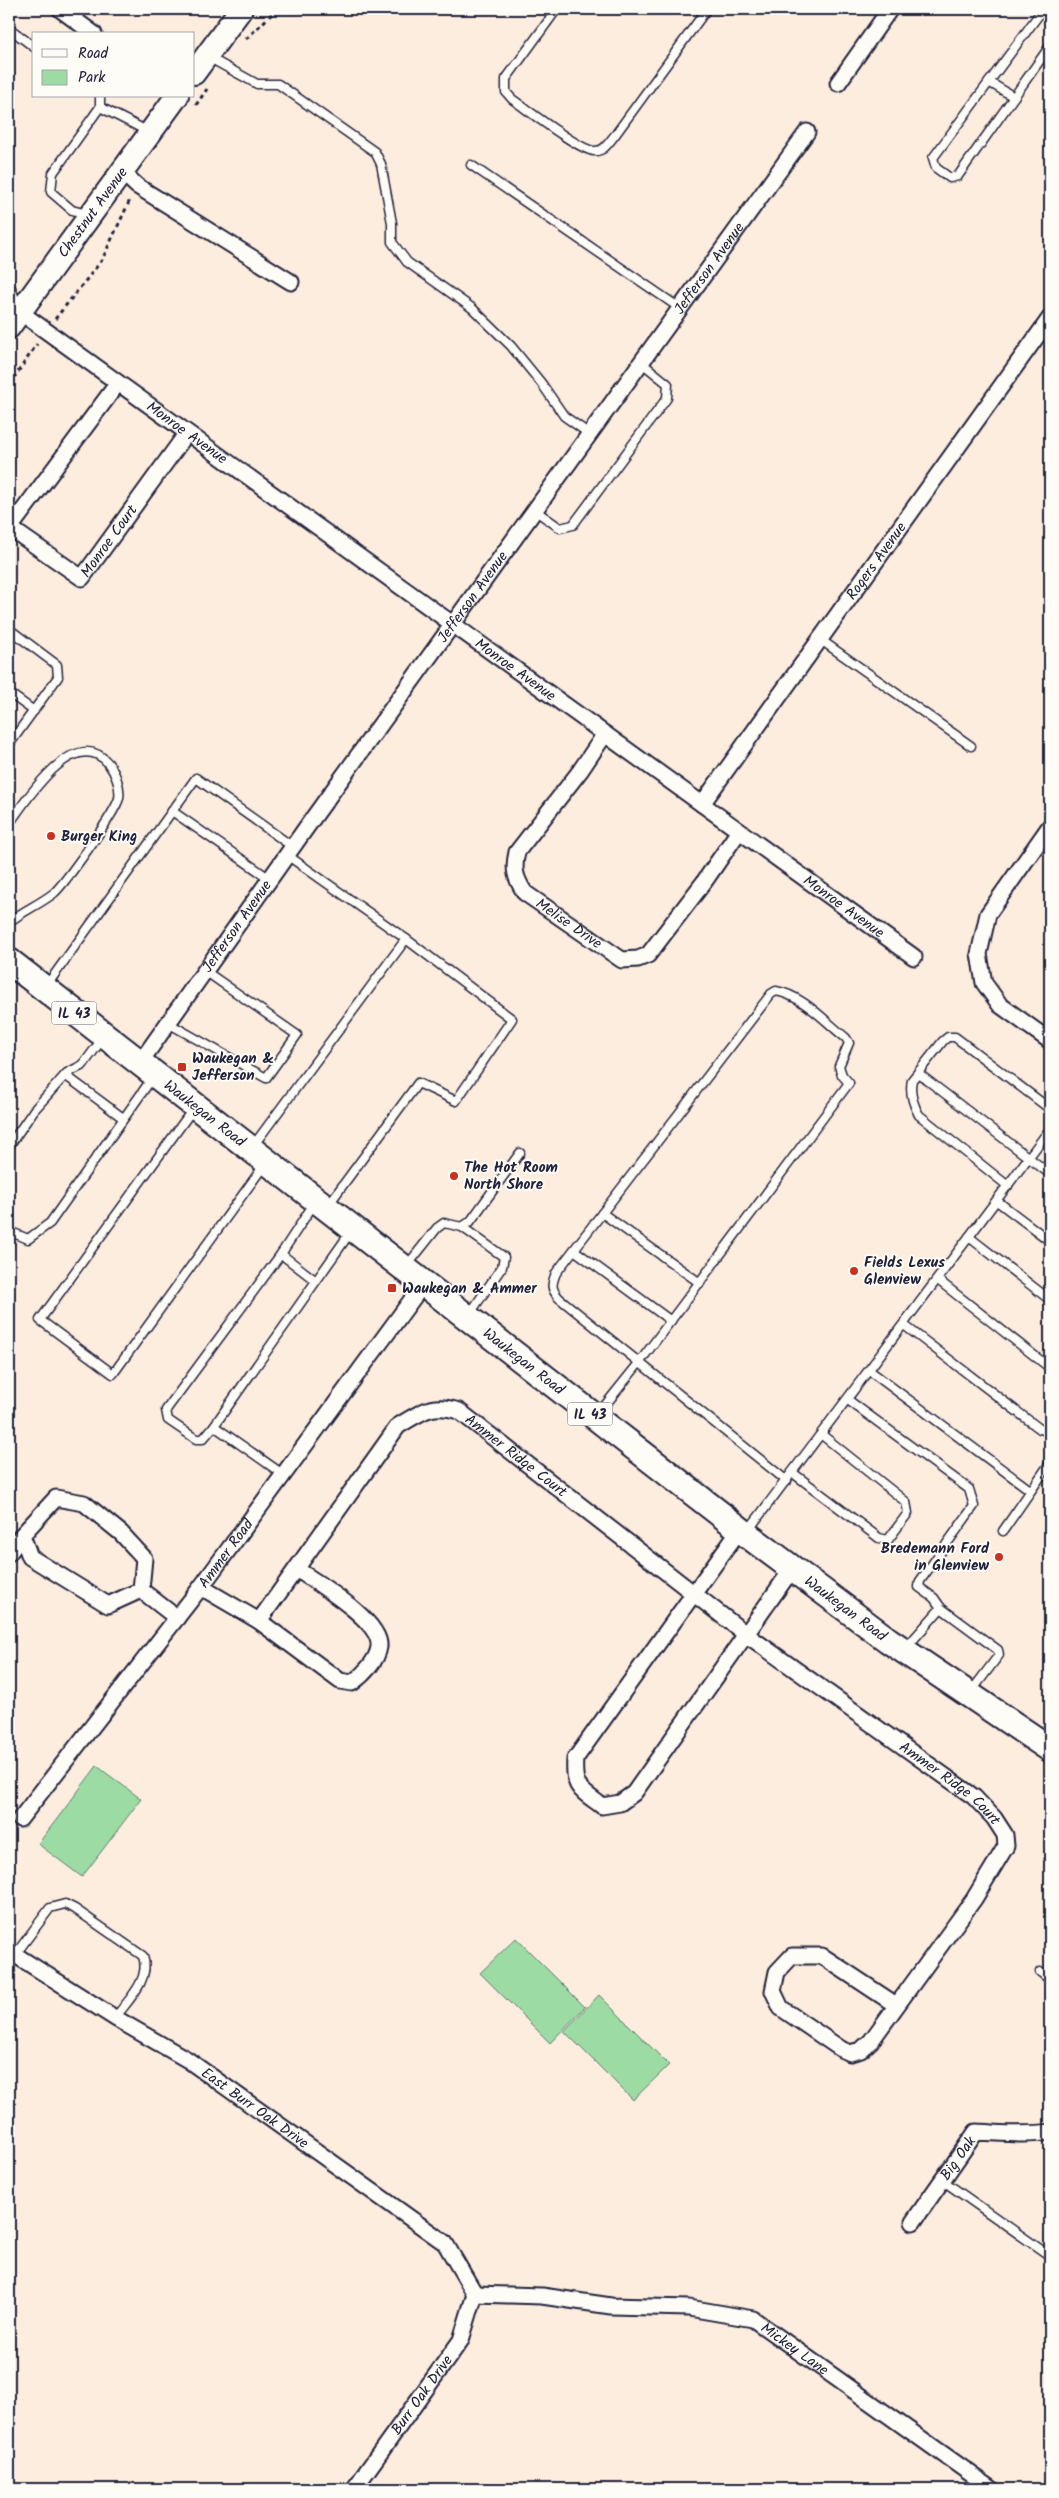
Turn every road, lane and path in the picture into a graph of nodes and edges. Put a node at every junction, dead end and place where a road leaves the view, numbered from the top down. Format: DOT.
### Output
graph roads {
  1 [pos="60,9"];
  2 [pos="241,9"];
  3 [pos="557,9"];
  4 [pos="708,9"];
  5 [pos="890,9"];
  6 [pos="1043,9"];
  7 [pos="9,28"];
  8 [pos="91,32"];
  9 [pos="32,45"];
  10 [pos="1050,46"];
  11 [pos="200,65"];
  12 [pos="989,82"];
  13 [pos="838,83"];
  14 [pos="1014,97"];
  15 [pos="100,98"];
  16 [pos="176,98"];
  17 [pos="100,107"];
  18 [pos="807,132"];
  19 [pos="151,133"];
  20 [pos="471,165"];
  21 [pos="122,172"];
  22 [pos="91,215"];
  23 [pos="9,282"];
  24 [pos="291,282"];
  25 [pos="681,308"];
  26 [pos="12,316"];
  27 [pos="1050,318"];
  28 [pos="642,363"];
  29 [pos="118,383"];
  30 [pos="187,433"];
  31 [pos="591,435"];
  32 [pos="536,511"];
  33 [pos="454,625"];
  34 [pos="9,630"];
  35 [pos="821,640"];
  36 [pos="9,693"];
  37 [pos="34,711"];
  38 [pos="605,734"];
  39 [pos="9,740"];
  40 [pos="971,746"];
  41 [pos="702,804"];
  42 [pos="172,811"];
  43 [pos="9,824"];
  44 [pos="1050,826"];
  45 [pos="739,831"];
  46 [pos="290,851"];
  47 [pos="270,879"];
  48 [pos="9,922"];
  49 [pos="406,939"];
  50 [pos="914,958"];
  51 [pos="9,961"];
  52 [pos="205,972"];
  53 [pos="44,989"];
  54 [pos="168,1023"];
  55 [pos="104,1037"];
  56 [pos="1050,1041"];
  57 [pos="147,1070"];
  58 [pos="918,1073"];
  59 [pos="65,1075"];
  60 [pos="195,1107"];
  61 [pos="1050,1109"];
  62 [pos="123,1118"];
  63 [pos="1050,1129"];
  64 [pos="9,1146"];
  65 [pos="520,1153"];
  66 [pos="259,1156"];
  67 [pos="1029,1158"];
  68 [pos="1050,1174"];
  69 [pos="1008,1186"];
  70 [pos="997,1201"];
  71 [pos="321,1204"];
  72 [pos="602,1213"];
  73 [pos="462,1227"];
  74 [pos="353,1229"];
  75 [pos="9,1231"];
  76 [pos="969,1238"];
  77 [pos="1050,1240"];
  78 [pos="574,1250"];
  79 [pos="281,1254"];
  80 [pos="415,1276"];
  81 [pos="938,1280"];
  82 [pos="316,1281"];
  83 [pos="700,1282"];
  84 [pos="1050,1300"];
  85 [pos="468,1317"];
  86 [pos="670,1322"];
  87 [pos="904,1325"];
  88 [pos="639,1363"];
  89 [pos="1050,1368"];
  90 [pos="870,1371"];
  91 [pos="848,1400"];
  92 [pos="595,1418"];
  93 [pos="214,1426"];
  94 [pos="1050,1432"];
  95 [pos="822,1435"];
  96 [pos="1050,1463"];
  97 [pos="793,1473"];
  98 [pos="284,1475"];
  99 [pos="787,1482"];
  100 [pos="1030,1490"];
  101 [pos="743,1531"];
  102 [pos="1003,1531"];
  103 [pos="22,1535"];
  104 [pos="9,1553"];
  105 [pos="792,1569"];
  106 [pos="298,1570"];
  107 [pos="202,1587"];
  108 [pos="141,1590"];
  109 [pos="693,1592"];
  110 [pos="941,1608"];
  111 [pos="177,1618"];
  112 [pos="259,1621"];
  113 [pos="747,1635"];
  114 [pos="904,1650"];
  115 [pos="969,1694"];
  116 [pos="1049,1746"];
  117 [pos="20,1819"];
  118 [pos="12,1953"];
  119 [pos="1040,1972"];
  120 [pos="1050,1980"];
  121 [pos="896,2005"];
  122 [pos="115,2018"];
  123 [pos="1050,2132"];
  124 [pos="942,2180"];
  125 [pos="913,2222"];
  126 [pos="1050,2256"];
  127 [pos="475,2294"];
  128 [pos="354,2489"];
  129 [pos="992,2489"];
  1 -- 8 [label="street"];
  2 -- 11 [label="street"];
  3 -- 4 [label="lane"];
  5 -- 13 [label="street"];
  6 -- 12 [label="lane"];
  7 -- 9 [label="lane"];
  10 -- 14 [label="lane"];
  11 -- 31 [label="lane"];
  12 -- 14 [label="lane"];
  12 -- 14 [label="lane"];
  15 -- 17 [label="lane"];
  16 -- 19 [label="street, Chestnut Avenue"];
  17 -- 19 [label="lane"];
  17 -- 22 [label="lane"];
  18 -- 25 [label="street, Jefferson Avenue"];
  19 -- 21 [label="street, Chestnut Avenue"];
  20 -- 25 [label="lane"];
  21 -- 22 [label="street, Chestnut Avenue"];
  21 -- 24 [label="street"];
  22 -- 26 [label="street, Chestnut Avenue"];
  23 -- 26 [label="lane"];
  25 -- 28 [label="street, Jefferson Avenue"];
  26 -- 29 [label="street, Monroe Avenue"];
  27 -- 35 [label="street, Rogers Avenue"];
  28 -- 31 [label="street, Jefferson Avenue"];
  28 -- 32 [label="lane"];
  29 -- 30 [label="street, Monroe Avenue"];
  29 -- 30 [label="street, Monroe Court"];
  30 -- 33 [label="street, Monroe Avenue"];
  31 -- 32 [label="street, Jefferson Avenue"];
  32 -- 33 [label="street, Jefferson Avenue"];
  33 -- 38 [label="street, Monroe Avenue"];
  33 -- 46 [label="street, Jefferson Avenue"];
  34 -- 37 [label="lane"];
  35 -- 40 [label="lane"];
  35 -- 41 [label="street, Rogers Avenue"];
  36 -- 37 [label="lane"];
  37 -- 39 [label="lane"];
  38 -- 41 [label="street, Monroe Avenue"];
  38 -- 45 [label="street, Melise Drive"];
  41 -- 45 [label="street, Monroe Avenue"];
  42 -- 46 [label="lane"];
  42 -- 47 [label="lane"];
  42 -- 53 [label="lane"];
  43 -- 48 [label="lane"];
  44 -- 56 [label="street"];
  45 -- 50 [label="street, Monroe Avenue"];
  46 -- 47 [label="street, Jefferson Avenue"];
  46 -- 49 [label="lane"];
  47 -- 52 [label="street, Jefferson Avenue"];
  49 -- 66 [label="lane"];
  49 -- 71 [label="lane"];
  51 -- 53 [label="main road, Waukegan Road / IL 43"];
  52 -- 54 [label="street, Jefferson Avenue"];
  52 -- 54 [label="lane"];
  53 -- 55 [label="main road, Waukegan Road / IL 43"];
  54 -- 57 [label="street, Jefferson Avenue"];
  55 -- 57 [label="main road, Waukegan Road / IL 43"];
  55 -- 59 [label="lane"];
  57 -- 60 [label="main road, Waukegan Road / IL 43"];
  57 -- 62 [label="lane"];
  58 -- 61 [label="lane"];
  58 -- 67 [label="lane"];
  58 -- 69 [label="lane"];
  59 -- 62 [label="lane"];
  59 -- 64 [label="lane"];
  60 -- 66 [label="main road, Waukegan Road / IL 43"];
  60 -- 66 [label="lane"];
  62 -- 75 [label="lane"];
  63 -- 67 [label="lane"];
  65 -- 73 [label="lane"];
  66 -- 71 [label="main road, Waukegan Road / IL 43"];
  67 -- 68 [label="lane"];
  67 -- 69 [label="lane"];
  69 -- 70 [label="lane"];
  70 -- 76 [label="lane"];
  70 -- 77 [label="lane"];
  71 -- 74 [label="main road, Waukegan Road / IL 43"];
  71 -- 79 [label="lane"];
  72 -- 78 [label="lane"];
  72 -- 83 [label="lane"];
  72 -- 83 [label="lane"];
  73 -- 80 [label="lane"];
  73 -- 85 [label="lane"];
  74 -- 80 [label="main road, Waukegan Road / IL 43"];
  74 -- 82 [label="lane"];
  76 -- 81 [label="lane"];
  76 -- 84 [label="lane"];
  78 -- 86 [label="lane"];
  78 -- 88 [label="lane"];
  79 -- 82 [label="lane"];
  79 -- 93 [label="lane"];
  80 -- 85 [label="main road, Waukegan Road / IL 43"];
  80 -- 98 [label="street, Ammer Road"];
  81 -- 87 [label="lane"];
  81 -- 89 [label="lane"];
  82 -- 93 [label="lane"];
  83 -- 86 [label="lane"];
  85 -- 92 [label="main road, Waukegan Road / IL 43"];
  86 -- 88 [label="lane"];
  87 -- 90 [label="lane"];
  87 -- 94 [label="lane"];
  88 -- 92 [label="lane"];
  88 -- 99 [label="lane"];
  90 -- 91 [label="lane"];
  90 -- 100 [label="lane"];
  91 -- 95 [label="lane"];
  91 -- 110 [label="lane"];
  92 -- 101 [label="main road, Waukegan Road / IL 43"];
  93 -- 98 [label="lane"];
  95 -- 97 [label="lane"];
  95 -- 97 [label="lane"];
  96 -- 100 [label="lane"];
  97 -- 99 [label="lane"];
  98 -- 107 [label="street, Ammer Road"];
  99 -- 101 [label="lane"];
  100 -- 102 [label="lane"];
  101 -- 105 [label="main road, Waukegan Road / IL 43"];
  101 -- 109 [label="street"];
  103 -- 104 [label="street"];
  103 -- 108 [label="street"];
  103 -- 108 [label="street"];
  105 -- 113 [label="street"];
  105 -- 114 [label="main road, Waukegan Road / IL 43"];
  106 -- 109 [label="street, Ammer Ridge Court"];
  106 -- 112 [label="street, Ammer Ridge Court"];
  106 -- 112 [label="street"];
  107 -- 111 [label="street, Ammer Road"];
  107 -- 112 [label="street"];
  108 -- 111 [label="street"];
  109 -- 113 [label="street, Ammer Ridge Court"];
  109 -- 113 [label="street"];
  110 -- 114 [label="lane"];
  110 -- 115 [label="lane"];
  111 -- 117 [label="street, Ammer Road"];
  113 -- 121 [label="street, Ammer Ridge Court"];
  114 -- 115 [label="main road, Waukegan Road / IL 43"];
  115 -- 116 [label="main road, Waukegan Road / IL 43"];
  118 -- 122 [label="street, East Burr Oak Drive"];
  118 -- 122 [label="lane"];
  119 -- 120 [label="lane"];
  121 -- 121 [label="street, Ammer Ridge Court"];
  122 -- 127 [label="street, East Burr Oak Drive"];
  123 -- 124 [label="street, Big Oak"];
  124 -- 125 [label="street, Big Oak"];
  124 -- 126 [label="lane"];
  127 -- 128 [label="street, Burr Oak Drive"];
  127 -- 129 [label="street, Mickey Lane"];
}
